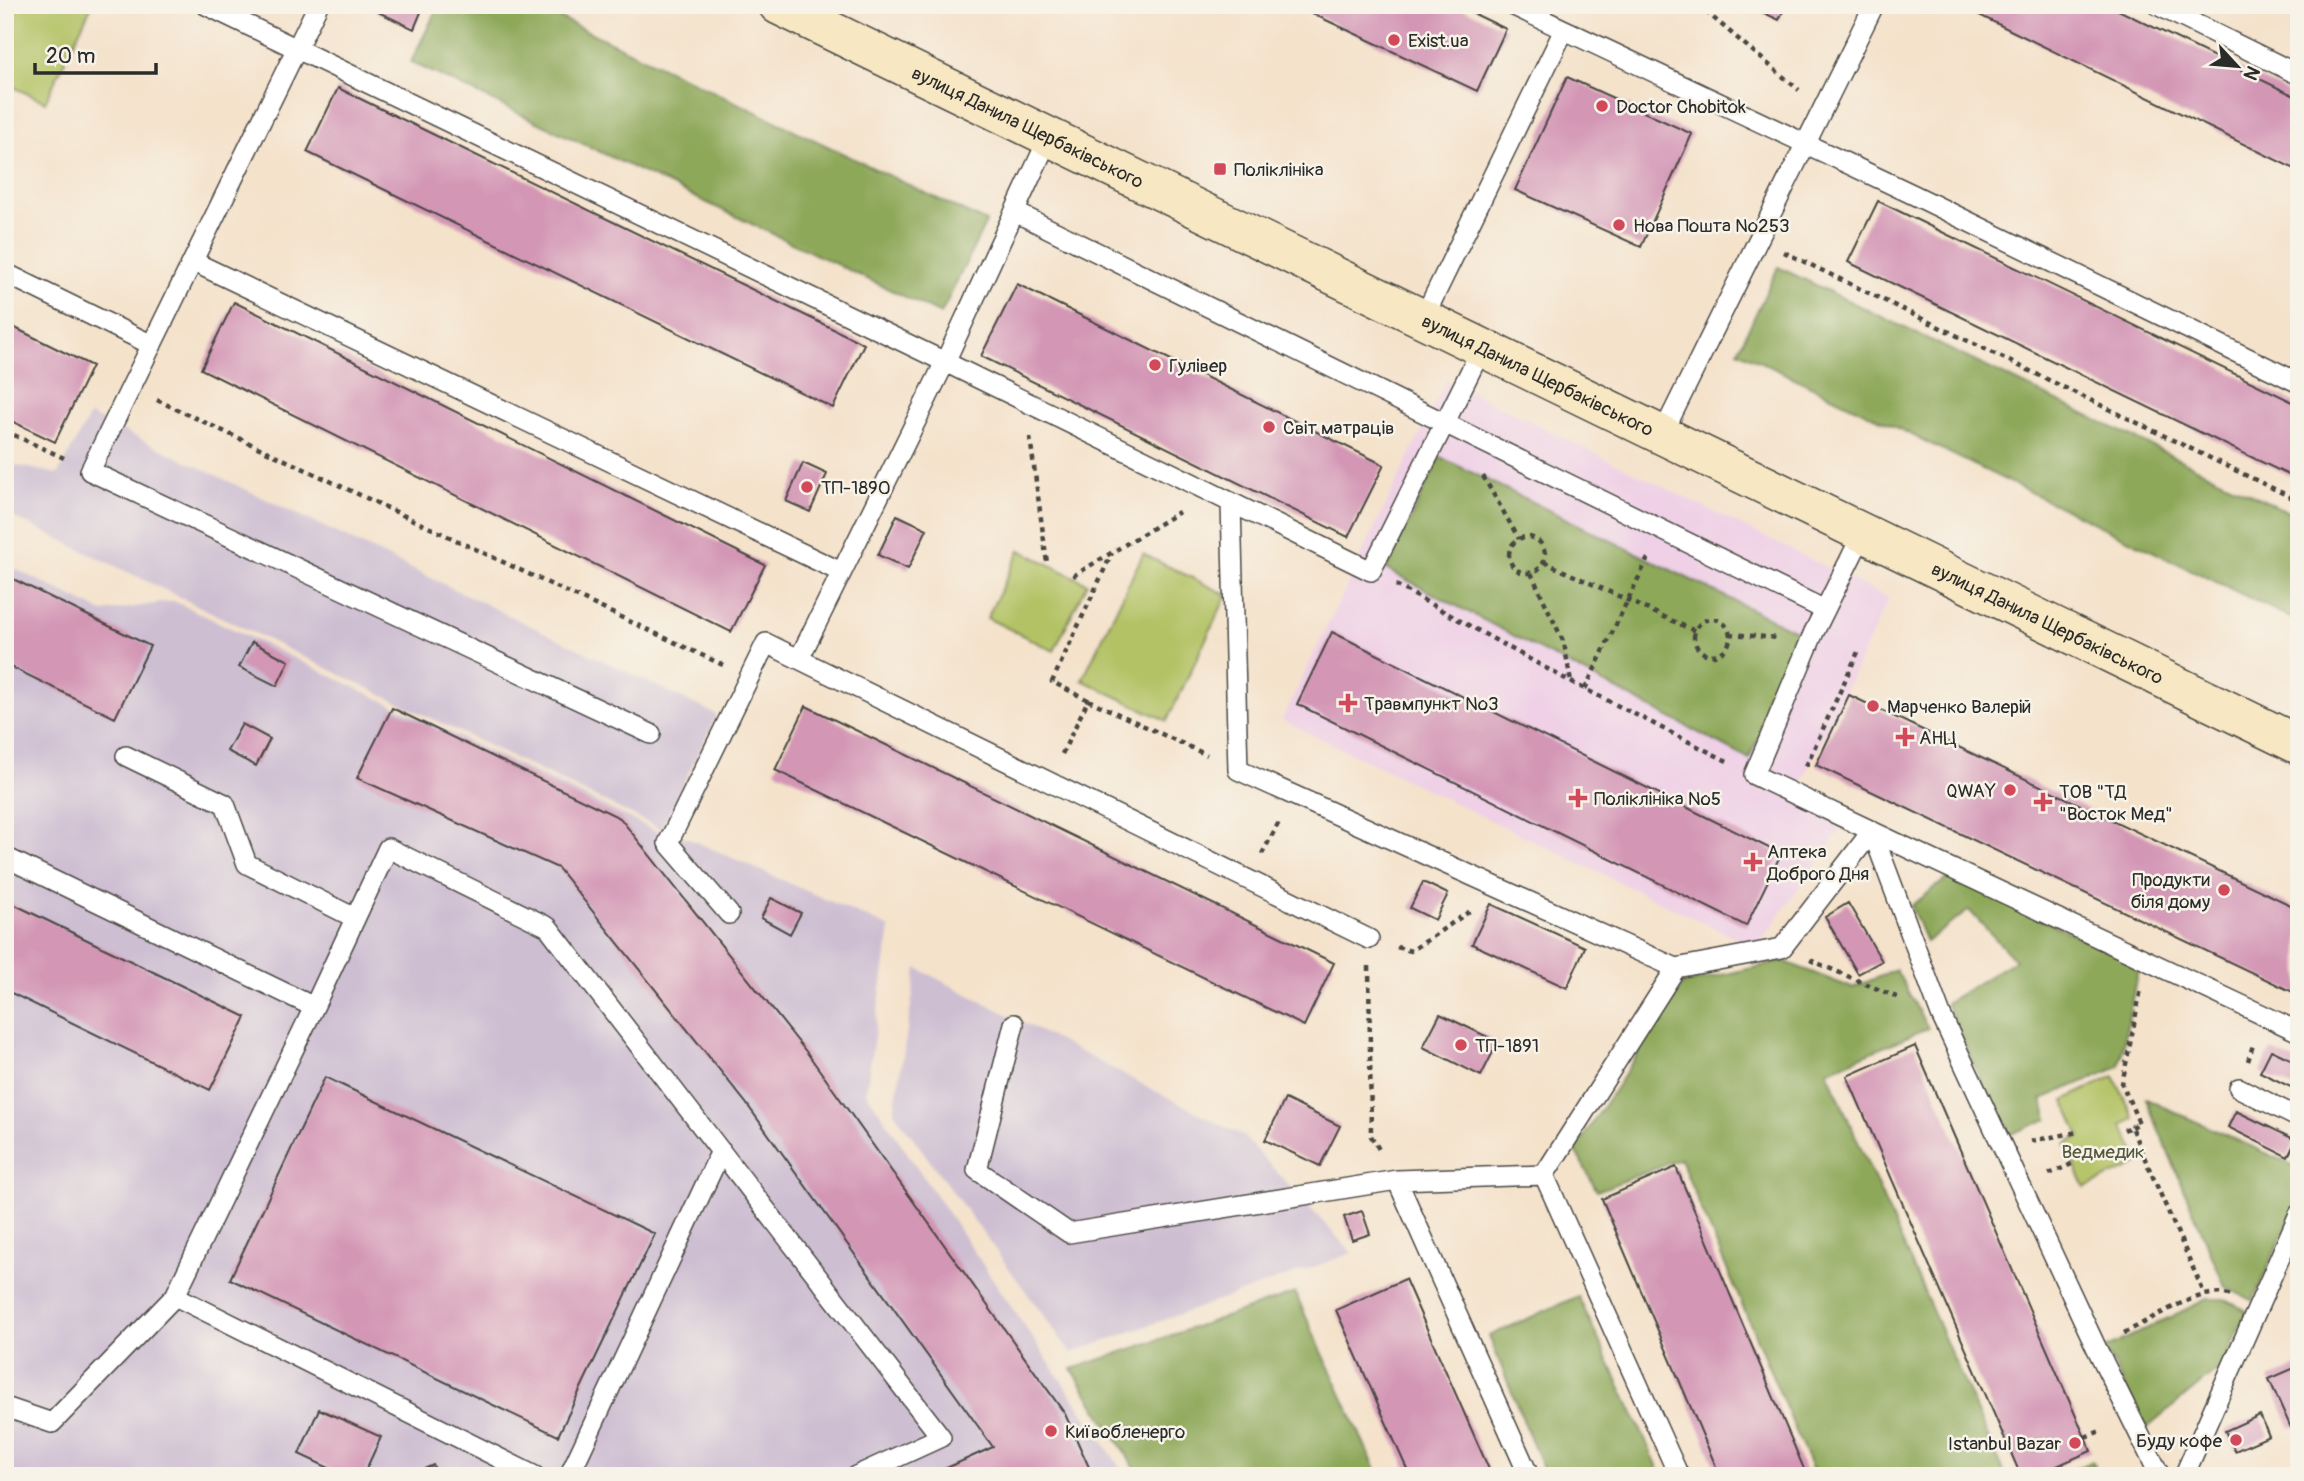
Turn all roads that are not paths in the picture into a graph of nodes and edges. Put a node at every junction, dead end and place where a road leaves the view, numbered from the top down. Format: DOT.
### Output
graph roads {
  1 [pos="205,5"];
  2 [pos="318,5"];
  3 [pos="778,5"];
  4 [pos="1512,5"];
  5 [pos="1874,5"];
  6 [pos="2157,5"];
  7 [pos="1564,30"];
  8 [pos="298,49"];
  9 [pos="2299,75"];
  10 [pos="1049,137"];
  11 [pos="1805,144"];
  12 [pos="1015,212"];
  13 [pos="194,262"];
  14 [pos="5,273"];
  15 [pos="1423,319"];
  16 [pos="152,345"];
  17 [pos="1482,348"];
  18 [pos="945,362"];
  19 [pos="2299,383"];
  20 [pos="1445,423"];
  21 [pos="1662,435"];
  22 [pos="1231,504"];
  23 [pos="1863,533"];
  24 [pos="841,572"];
  25 [pos="1825,610"];
  26 [pos="799,659"];
  27 [pos="651,734"];
  28 [pos="2299,745"];
  29 [pos="126,756"];
  30 [pos="1872,831"];
  31 [pos="5,857"];
  32 [pos="730,914"];
  33 [pos="355,918"];
  34 [pos="1368,939"];
  35 [pos="1676,968"];
  36 [pos="314,1007"];
  37 [pos="1014,1024"];
  38 [pos="2299,1032"];
  39 [pos="2239,1088"];
  40 [pos="2299,1118"];
  41 [pos="720,1151"];
  42 [pos="1544,1175"];
  43 [pos="1398,1180"];
  44 [pos="2299,1214"];
  45 [pos="175,1296"];
  46 [pos="5,1407"];
  47 [pos="535,1476"];
  48 [pos="569,1476"];
  49 [pos="856,1476"];
  50 [pos="1529,1476"];
  51 [pos="1679,1476"];
  52 [pos="2160,1476"];
  53 [pos="2184,1476"];
  1 -- 8 [label="lane"];
  2 -- 8 [label="lane"];
  3 -- 10 [label="main road, вулиця Данила Щербаківського"];
  4 -- 7 [label="lane"];
  5 -- 11 [label="lane"];
  6 -- 9 [label="lane"];
  7 -- 11 [label="lane"];
  7 -- 15 [label="lane"];
  8 -- 13 [label="lane"];
  8 -- 18 [label="lane"];
  10 -- 12 [label="lane"];
  10 -- 15 [label="main road, вулиця Данила Щербаківського"];
  11 -- 19 [label="lane"];
  11 -- 21 [label="lane"];
  12 -- 18 [label="lane"];
  12 -- 20 [label="lane"];
  13 -- 16 [label="lane"];
  13 -- 24 [label="lane"];
  14 -- 16 [label="lane"];
  15 -- 17 [label="main road, вулиця Данила Щербаківського"];
  16 -- 27 [label="lane"];
  17 -- 20 [label="lane"];
  17 -- 21 [label="main road, вулиця Данила Щербаківського"];
  18 -- 22 [label="lane"];
  18 -- 24 [label="lane"];
  20 -- 22 [label="lane"];
  20 -- 25 [label="lane"];
  21 -- 23 [label="main road, вулиця Данила Щербаківського"];
  22 -- 35 [label="lane"];
  23 -- 25 [label="lane"];
  23 -- 28 [label="main road, вулиця Данила Щербаківського"];
  24 -- 26 [label="lane"];
  25 -- 30 [label="lane"];
  26 -- 32 [label="lane"];
  26 -- 34 [label="lane"];
  29 -- 33 [label="lane"];
  30 -- 35 [label="lane"];
  30 -- 38 [label="lane"];
  30 -- 52 [label="lane"];
  31 -- 36 [label="lane"];
  33 -- 36 [label="lane"];
  33 -- 41 [label="lane"];
  35 -- 42 [label="lane"];
  36 -- 45 [label="lane"];
  37 -- 43 [label="lane"];
  39 -- 40 [label="lane"];
  41 -- 48 [label="lane"];
  41 -- 49 [label="lane"];
  42 -- 43 [label="lane"];
  42 -- 51 [label="lane"];
  43 -- 50 [label="lane"];
  44 -- 53 [label="lane"];
  45 -- 46 [label="lane"];
  45 -- 47 [label="lane"];
}
